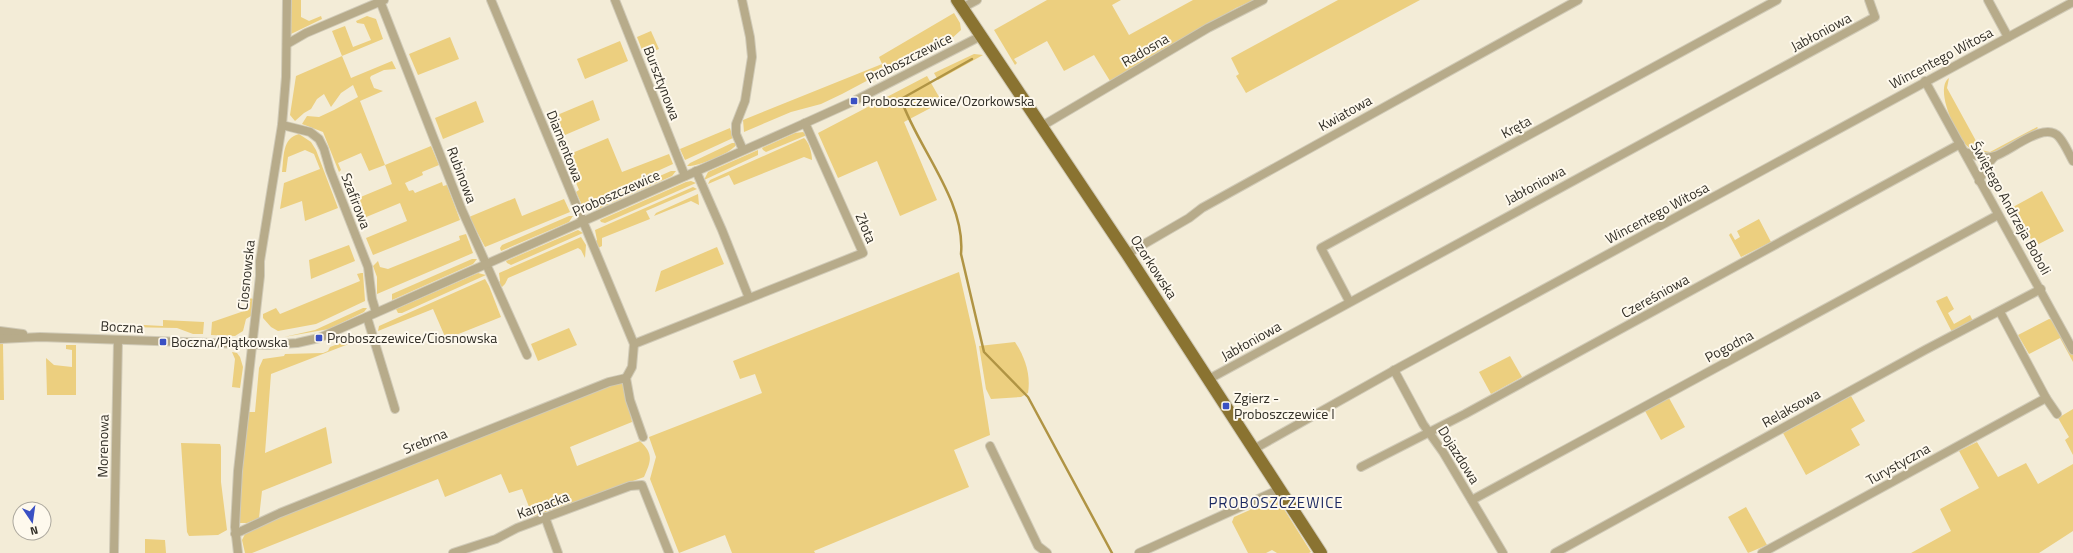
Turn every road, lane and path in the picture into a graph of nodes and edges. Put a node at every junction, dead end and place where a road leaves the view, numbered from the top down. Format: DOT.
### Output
graph roads {
  1 [pos="287,0"];
  2 [pos="491,0"];
  3 [pos="615,0"];
  4 [pos="742,0"];
  5 [pos="977,0"];
  6 [pos="1264,0"];
  7 [pos="1578,0"];
  8 [pos="1777,0"];
  9 [pos="1869,0"];
  10 [pos="1988,0"];
  11 [pos="382,1"];
  12 [pos="2073,2"];
  13 [pos="960,4"];
  14 [pos="981,36"];
  15 [pos="2008,37"];
  16 [pos="287,44"];
  17 [pos="1925,81"];
  18 [pos="805,123"];
  19 [pos="282,125"];
  20 [pos="1042,126"];
  21 [pos="1960,144"];
  22 [pos="743,150"];
  23 [pos="1965,152"];
  24 [pos="1994,157"];
  25 [pos="2073,162"];
  26 [pos="696,171"];
  27 [pos="685,176"];
  28 [pos="1979,181"];
  29 [pos="1998,215"];
  30 [pos="582,222"];
  31 [pos="1127,254"];
  32 [pos="486,263"];
  33 [pos="2041,289"];
  34 [pos="748,298"];
  35 [pos="1349,301"];
  36 [pos="376,312"];
  37 [pos="2000,312"];
  38 [pos="367,316"];
  39 [pos="0,331"];
  40 [pos="40,337"];
  41 [pos="0,339"];
  42 [pos="118,340"];
  43 [pos="634,344"];
  44 [pos="252,345"];
  45 [pos="2073,350"];
  46 [pos="528,355"];
  47 [pos="1394,370"];
  48 [pos="626,378"];
  49 [pos="1209,379"];
  50 [pos="2046,398"];
  51 [pos="396,409"];
  52 [pos="2058,414"];
  53 [pos="1431,432"];
  54 [pos="643,438"];
  55 [pos="990,446"];
  56 [pos="1254,449"];
  57 [pos="1361,467"];
  58 [pos="1280,489"];
  59 [pos="1472,500"];
  60 [pos="545,517"];
  61 [pos="236,534"];
  62 [pos="114,553"];
  63 [pos="238,553"];
  64 [pos="453,553"];
  65 [pos="558,553"];
  66 [pos="669,553"];
  67 [pos="1047,553"];
  68 [pos="1140,553"];
  69 [pos="1321,553"];
  70 [pos="1503,553"];
  71 [pos="1555,553"];
  72 [pos="1762,553"];
  1 -- 16 [label="street, Ciosnowska"];
  2 -- 30 [label="street, Diamentowa"];
  3 -- 27 [label="street, Bursztynowa"];
  4 -- 22 [label="street"];
  5 -- 13 [label="street"];
  6 -- 20 [label="street, Radosna"];
  7 -- 31 [label="street, Kwiatowa"];
  8 -- 35 [label="street, Kręta"];
  9 -- 35 [label="street, Jabłoniowa"];
  10 -- 15 [label="street"];
  11 -- 16 [label="street"];
  11 -- 32 [label="street, Rubinowa"];
  12 -- 15 [label="street, Wincentego Witosa"];
  13 -- 14 [label="main road, Ozorkowska"];
  14 -- 18 [label="street, Proboszczewice"];
  14 -- 20 [label="main road, Ozorkowska"];
  15 -- 17 [label="street, Wincentego Witosa"];
  16 -- 19 [label="street, Ciosnowska"];
  17 -- 21 [label="street, Świętego Andrzeja Boboli"];
  17 -- 47 [label="street, Wincentego Witosa"];
  18 -- 22 [label="street, Proboszczewice"];
  18 -- 34 [label="street, Złota"];
  19 -- 36 [label="street, Szafirowa"];
  19 -- 44 [label="street, Ciosnowska"];
  20 -- 31 [label="main road, Ozorkowska"];
  21 -- 23 [label="street, Świętego Andrzeja Boboli"];
  21 -- 53 [label="street, Czereśniowa"];
  22 -- 26 [label="street, Proboszczewice"];
  23 -- 24 [label="street"];
  23 -- 28 [label="street, Świętego Andrzeja Boboli"];
  24 -- 25 [label="street"];
  24 -- 28 [label="street"];
  26 -- 27 [label="street, Proboszczewice"];
  26 -- 34 [label="street"];
  27 -- 30 [label="street, Proboszczewice"];
  28 -- 29 [label="street, Świętego Andrzeja Boboli"];
  29 -- 33 [label="street, Świętego Andrzeja Boboli"];
  29 -- 59 [label="street, Pogodna"];
  30 -- 32 [label="street, Proboszczewice"];
  30 -- 43 [label="street, Diamentowa"];
  31 -- 49 [label="main road, Ozorkowska"];
  32 -- 36 [label="street, Proboszczewice"];
  32 -- 46 [label="street, Rubinowa"];
  33 -- 37 [label="street, Relaksowa"];
  33 -- 45 [label="street, Świętego Andrzeja Boboli"];
  34 -- 43 [label="street, Złota"];
  35 -- 49 [label="street, Jabłoniowa"];
  36 -- 38 [label="street, Proboszczewice"];
  37 -- 50 [label="street"];
  37 -- 71 [label="street, Relaksowa"];
  38 -- 44 [label="street, Proboszczewice"];
  38 -- 51 [label="street"];
  39 -- 40 [label="street, Boczna"];
  40 -- 41 [label="street, Boczna"];
  40 -- 42 [label="street, Boczna"];
  42 -- 44 [label="street, Boczna"];
  42 -- 62 [label="street, Morenowa"];
  43 -- 48 [label="street"];
  44 -- 61 [label="street, Ciosnowska"];
  47 -- 53 [label="street, Dojazdowa"];
  47 -- 56 [label="street, Wincentego Witosa"];
  48 -- 54 [label="street"];
  48 -- 61 [label="street, Srebrna"];
  49 -- 56 [label="main road, Ozorkowska"];
  50 -- 52 [label="street"];
  50 -- 72 [label="street, Turystyczna"];
  53 -- 57 [label="street, Czereśniowa"];
  53 -- 59 [label="street, Dojazdowa"];
  55 -- 67 [label="street"];
  56 -- 58 [label="main road, Ozorkowska"];
  58 -- 68 [label="street"];
  58 -- 69 [label="main road, Ozorkowska"];
  59 -- 70 [label="street, Dojazdowa"];
  60 -- 64 [label="street, Karpacka"];
  60 -- 65 [label="street"];
  60 -- 66 [label="street, Karpacka"];
  61 -- 63 [label="street, Ciosnowska"];
}
